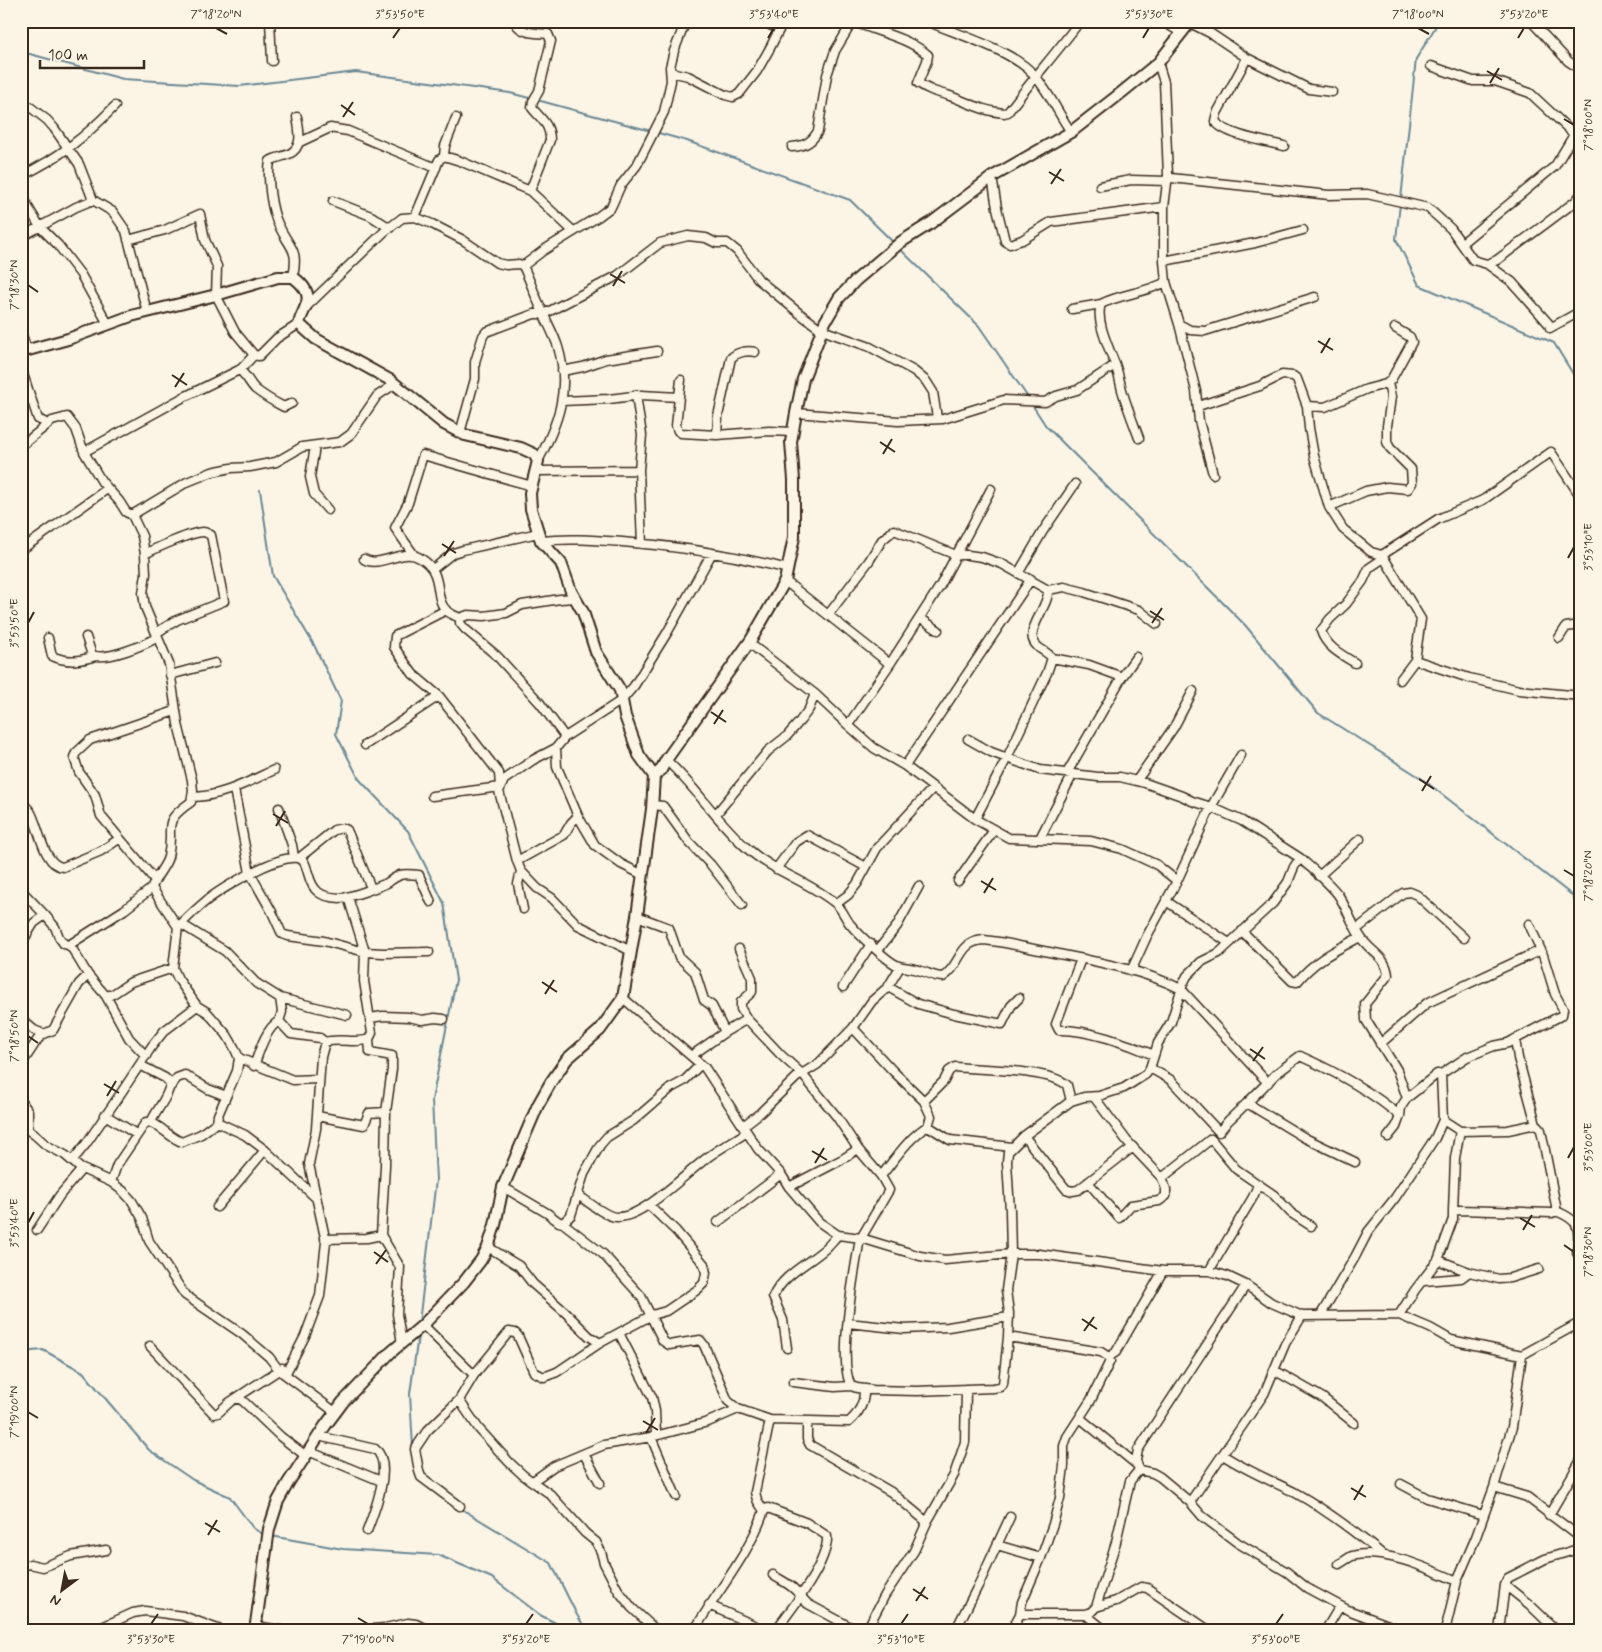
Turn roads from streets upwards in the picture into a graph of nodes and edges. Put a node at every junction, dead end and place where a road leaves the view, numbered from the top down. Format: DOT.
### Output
graph roads {
  1 [pos="270,21"];
  2 [pos="517,21"];
  3 [pos="686,21"];
  4 [pos="762,21"];
  5 [pos="852,21"];
  6 [pos="927,21"];
  7 [pos="1080,21"];
  8 [pos="1162,21"];
  9 [pos="1531,21"];
  10 [pos="1190,22"];
  11 [pos="782,23"];
  12 [pos="1182,33"];
  13 [pos="1248,58"];
  14 [pos="272,61"];
  15 [pos="1158,63"];
  16 [pos="1431,66"];
  17 [pos="1581,70"];
  18 [pos="670,72"];
  19 [pos="1035,76"];
  20 [pos="1332,92"];
  21 [pos="21,100"];
  22 [pos="115,106"];
  23 [pos="297,117"];
  24 [pos="456,118"];
  25 [pos="1581,123"];
  26 [pos="1071,132"];
  27 [pos="1574,134"];
  28 [pos="300,142"];
  29 [pos="1284,146"];
  30 [pos="792,147"];
  31 [pos="69,149"];
  32 [pos="444,156"];
  33 [pos="436,168"];
  34 [pos="21,176"];
  35 [pos="992,177"];
  36 [pos="1168,178"];
  37 [pos="1100,186"];
  38 [pos="21,190"];
  39 [pos="530,191"];
  40 [pos="1581,194"];
  41 [pos="93,200"];
  42 [pos="333,201"];
  43 [pos="1164,207"];
  44 [pos="415,217"];
  45 [pos="40,227"];
  46 [pos="390,228"];
  47 [pos="1303,230"];
  48 [pos="573,231"];
  49 [pos="21,237"];
  50 [pos="128,240"];
  51 [pos="1462,243"];
  52 [pos="1164,261"];
  53 [pos="1487,264"];
  54 [pos="523,266"];
  55 [pos="293,277"];
  56 [pos="1166,282"];
  57 [pos="307,293"];
  58 [pos="321,293"];
  59 [pos="216,295"];
  60 [pos="1315,297"];
  61 [pos="1101,304"];
  62 [pos="305,308"];
  63 [pos="1072,309"];
  64 [pos="1581,311"];
  65 [pos="146,312"];
  66 [pos="544,314"];
  67 [pos="108,324"];
  68 [pos="299,324"];
  69 [pos="1179,324"];
  70 [pos="1395,328"];
  71 [pos="822,330"];
  72 [pos="21,332"];
  73 [pos="24,351"];
  74 [pos="657,351"];
  75 [pos="755,352"];
  76 [pos="254,355"];
  77 [pos="1115,365"];
  78 [pos="21,368"];
  79 [pos="238,370"];
  80 [pos="562,371"];
  81 [pos="681,380"];
  82 [pos="1388,383"];
  83 [pos="395,384"];
  84 [pos="636,395"];
  85 [pos="678,397"];
  86 [pos="562,401"];
  87 [pos="292,403"];
  88 [pos="1198,406"];
  89 [pos="1307,406"];
  90 [pos="796,413"];
  91 [pos="937,418"];
  92 [pos="44,425"];
  93 [pos="793,432"];
  94 [pos="460,433"];
  95 [pos="717,435"];
  96 [pos="1139,438"];
  97 [pos="21,446"];
  98 [pos="315,446"];
  99 [pos="84,452"];
  100 [pos="538,466"];
  101 [pos="640,470"];
  102 [pos="1213,474"];
  103 [pos="1075,484"];
  104 [pos="532,486"];
  105 [pos="107,489"];
  106 [pos="991,489"];
  107 [pos="1581,497"];
  108 [pos="1329,507"];
  109 [pos="328,510"];
  110 [pos="132,515"];
  111 [pos="540,537"];
  112 [pos="642,544"];
  113 [pos="21,550"];
  114 [pos="712,553"];
  115 [pos="145,554"];
  116 [pos="414,555"];
  117 [pos="956,556"];
  118 [pos="1383,557"];
  119 [pos="364,558"];
  120 [pos="433,569"];
  121 [pos="788,569"];
  122 [pos="1019,572"];
  123 [pos="1031,579"];
  124 [pos="785,581"];
  125 [pos="1048,590"];
  126 [pos="575,598"];
  127 [pos="446,610"];
  128 [pos="828,615"];
  129 [pos="460,618"];
  130 [pos="920,618"];
  131 [pos="1157,624"];
  132 [pos="1581,625"];
  133 [pos="938,630"];
  134 [pos="157,635"];
  135 [pos="86,636"];
  136 [pos="48,638"];
  137 [pos="1559,638"];
  138 [pos="749,643"];
  139 [pos="96,656"];
  140 [pos="1136,657"];
  141 [pos="1052,658"];
  142 [pos="1415,660"];
  143 [pos="215,663"];
  144 [pos="1355,663"];
  145 [pos="890,664"];
  146 [pos="170,675"];
  147 [pos="1122,676"];
  148 [pos="1400,680"];
  149 [pos="1193,691"];
  150 [pos="815,694"];
  151 [pos="439,696"];
  152 [pos="1581,696"];
  153 [pos="622,700"];
  154 [pos="176,711"];
  155 [pos="848,725"];
  156 [pos="565,737"];
  157 [pos="968,739"];
  158 [pos="365,745"];
  159 [pos="556,748"];
  160 [pos="1241,755"];
  161 [pos="1007,758"];
  162 [pos="666,760"];
  163 [pos="905,766"];
  164 [pos="274,770"];
  165 [pos="1070,774"];
  166 [pos="654,776"];
  167 [pos="1137,780"];
  168 [pos="500,787"];
  169 [pos="933,788"];
  170 [pos="234,789"];
  171 [pos="432,796"];
  172 [pos="192,798"];
  173 [pos="21,802"];
  174 [pos="652,805"];
  175 [pos="1211,807"];
  176 [pos="278,808"];
  177 [pos="716,814"];
  178 [pos="578,816"];
  179 [pos="33,818"];
  180 [pos="975,819"];
  181 [pos="21,825"];
  182 [pos="994,830"];
  183 [pos="1040,838"];
  184 [pos="119,839"];
  185 [pos="1360,839"];
  186 [pos="296,858"];
  187 [pos="1300,858"];
  188 [pos="517,861"];
  189 [pos="866,867"];
  190 [pos="776,869"];
  191 [pos="521,871"];
  192 [pos="250,873"];
  193 [pos="643,875"];
  194 [pos="1319,876"];
  195 [pos="154,879"];
  196 [pos="958,881"];
  197 [pos="1177,881"];
  198 [pos="919,886"];
  199 [pos="152,888"];
  200 [pos="371,888"];
  201 [pos="21,890"];
  202 [pos="348,897"];
  203 [pos="1166,901"];
  204 [pos="432,902"];
  205 [pos="837,904"];
  206 [pos="742,905"];
  207 [pos="523,909"];
  208 [pos="45,915"];
  209 [pos="637,916"];
  210 [pos="1529,924"];
  211 [pos="180,925"];
  212 [pos="1242,931"];
  213 [pos="1358,933"];
  214 [pos="1464,938"];
  215 [pos="21,944"];
  216 [pos="871,944"];
  217 [pos="1229,944"];
  218 [pos="68,945"];
  219 [pos="739,949"];
  220 [pos="878,950"];
  221 [pos="1541,950"];
  222 [pos="631,951"];
  223 [pos="365,952"];
  224 [pos="429,952"];
  225 [pos="1081,958"];
  226 [pos="900,967"];
  227 [pos="173,968"];
  228 [pos="1131,971"];
  229 [pos="88,975"];
  230 [pos="843,987"];
  231 [pos="888,987"];
  232 [pos="1181,989"];
  233 [pos="106,996"];
  234 [pos="280,998"];
  235 [pos="623,998"];
  236 [pos="1019,998"];
  237 [pos="197,1006"];
  238 [pos="347,1015"];
  239 [pos="370,1018"];
  240 [pos="21,1019"];
  241 [pos="444,1019"];
  242 [pos="747,1019"];
  243 [pos="279,1021"];
  244 [pos="853,1028"];
  245 [pos="725,1032"];
  246 [pos="44,1034"];
  247 [pos="369,1039"];
  248 [pos="1515,1040"];
  249 [pos="325,1042"];
  250 [pos="1380,1044"];
  251 [pos="1154,1055"];
  252 [pos="146,1056"];
  253 [pos="691,1056"];
  254 [pos="239,1058"];
  255 [pos="701,1064"];
  256 [pos="21,1065"];
  257 [pos="140,1065"];
  258 [pos="254,1066"];
  259 [pos="1150,1068"];
  260 [pos="802,1074"];
  261 [pos="1440,1074"];
  262 [pos="319,1079"];
  263 [pos="1268,1083"];
  264 [pos="170,1086"];
  265 [pos="226,1096"];
  266 [pos="1094,1097"];
  267 [pos="1406,1098"];
  268 [pos="21,1101"];
  269 [pos="924,1101"];
  270 [pos="1071,1101"];
  271 [pos="1247,1103"];
  272 [pos="386,1112"];
  273 [pos="104,1115"];
  274 [pos="317,1116"];
  275 [pos="1400,1116"];
  276 [pos="1443,1120"];
  277 [pos="151,1122"];
  278 [pos="217,1122"];
  279 [pos="1536,1124"];
  280 [pos="928,1126"];
  281 [pos="745,1129"];
  282 [pos="24,1131"];
  283 [pos="1460,1131"];
  284 [pos="1219,1132"];
  285 [pos="136,1134"];
  286 [pos="1024,1136"];
  287 [pos="1388,1137"];
  288 [pos="1211,1139"];
  289 [pos="1012,1147"];
  290 [pos="1133,1147"];
  291 [pos="265,1150"];
  292 [pos="858,1150"];
  293 [pos="72,1161"];
  294 [pos="1355,1162"];
  295 [pos="82,1169"];
  296 [pos="781,1174"];
  297 [pos="881,1176"];
  298 [pos="1162,1178"];
  299 [pos="111,1182"];
  300 [pos="1088,1182"];
  301 [pos="1258,1185"];
  302 [pos="504,1187"];
  303 [pos="789,1187"];
  304 [pos="578,1195"];
  305 [pos="316,1198"];
  306 [pos="649,1204"];
  307 [pos="217,1207"];
  308 [pos="1556,1210"];
  309 [pos="1453,1211"];
  310 [pos="718,1222"];
  311 [pos="564,1223"];
  312 [pos="1311,1226"];
  313 [pos="37,1230"];
  314 [pos="380,1235"];
  315 [pos="838,1235"];
  316 [pos="860,1238"];
  317 [pos="326,1239"];
  318 [pos="488,1247"];
  319 [pos="1577,1253"];
  320 [pos="1011,1254"];
  321 [pos="1438,1260"];
  322 [pos="1539,1269"];
  323 [pos="1163,1271"];
  324 [pos="1209,1271"];
  325 [pos="1469,1272"];
  326 [pos="1424,1281"];
  327 [pos="1246,1285"];
  328 [pos="652,1315"];
  329 [pos="1399,1315"];
  330 [pos="1302,1316"];
  331 [pos="1320,1316"];
  332 [pos="1009,1317"];
  333 [pos="1581,1322"];
  334 [pos="848,1323"];
  335 [pos="424,1326"];
  336 [pos="619,1333"];
  337 [pos="1008,1336"];
  338 [pos="402,1343"];
  339 [pos="600,1343"];
  340 [pos="150,1346"];
  341 [pos="787,1348"];
  342 [pos="1522,1354"];
  343 [pos="1109,1358"];
  344 [pos="1274,1370"];
  345 [pos="283,1371"];
  346 [pos="474,1375"];
  347 [pos="793,1382"];
  348 [pos="851,1386"];
  349 [pos="864,1389"];
  350 [pos="966,1389"];
  351 [pos="240,1399"];
  352 [pos="459,1400"];
  353 [pos="738,1409"];
  354 [pos="335,1412"];
  355 [pos="1080,1418"];
  356 [pos="770,1420"];
  357 [pos="807,1422"];
  358 [pos="1354,1423"];
  359 [pos="318,1436"];
  360 [pos="654,1436"];
  361 [pos="307,1454"];
  362 [pos="584,1454"];
  363 [pos="1223,1455"];
  364 [pos="1581,1460"];
  365 [pos="1138,1467"];
  366 [pos="381,1481"];
  367 [pos="533,1481"];
  368 [pos="600,1483"];
  369 [pos="1400,1484"];
  370 [pos="1494,1487"];
  371 [pos="676,1496"];
  372 [pos="1190,1502"];
  373 [pos="460,1506"];
  374 [pos="764,1511"];
  375 [pos="1483,1515"];
  376 [pos="1549,1516"];
  377 [pos="1010,1517"];
  378 [pos="927,1522"];
  379 [pos="367,1531"];
  380 [pos="1581,1538"];
  381 [pos="997,1545"];
  382 [pos="1581,1548"];
  383 [pos="106,1550"];
  384 [pos="1382,1554"];
  385 [pos="1041,1558"];
  386 [pos="1339,1564"];
  387 [pos="21,1566"];
  388 [pos="773,1576"];
  389 [pos="1457,1581"];
  390 [pos="1505,1585"];
  391 [pos="800,1598"];
  392 [pos="709,1605"];
  393 [pos="1340,1606"];
  394 [pos="1096,1607"];
  395 [pos="1020,1614"];
  396 [pos="1085,1614"];
  397 [pos="200,1627"];
  398 [pos="256,1628"];
  399 [pos="102,1629"];
  400 [pos="385,1629"];
  401 [pos="84,1631"];
  402 [pos="223,1631"];
  403 [pos="286,1631"];
  404 [pos="350,1631"];
  405 [pos="430,1631"];
  406 [pos="657,1631"];
  407 [pos="694,1631"];
  408 [pos="767,1631"];
  409 [pos="776,1631"];
  410 [pos="858,1631"];
  411 [pos="866,1631"];
  412 [pos="955,1631"];
  413 [pos="1011,1631"];
  414 [pos="1106,1631"];
  415 [pos="1210,1631"];
  416 [pos="1325,1631"];
  417 [pos="1404,1631"];
  418 [pos="1444,1631"];
  419 [pos="1499,1631"];
  420 [pos="1557,1631"];
  1 -- 14 [label="street"];
  2 -- 39 [label="street"];
  3 -- 18 [label="street"];
  4 -- 11 [label="street"];
  5 -- 19 [label="street"];
  5 -- 30 [label="street"];
  6 -- 19 [label="street"];
  7 -- 19 [label="street"];
  8 -- 12 [label="street"];
  9 -- 17 [label="street"];
  10 -- 12 [label="street"];
  10 -- 13 [label="street"];
  11 -- 18 [label="street"];
  12 -- 15 [label="street"];
  13 -- 20 [label="street"];
  13 -- 29 [label="street"];
  15 -- 26 [label="street"];
  15 -- 36 [label="street"];
  16 -- 27 [label="street"];
  18 -- 48 [label="street"];
  19 -- 26 [label="street"];
  21 -- 31 [label="street"];
  22 -- 31 [label="street"];
  23 -- 28 [label="street"];
  24 -- 32 [label="street"];
  25 -- 27 [label="street"];
  26 -- 35 [label="street"];
  27 -- 51 [label="street"];
  28 -- 33 [label="street"];
  28 -- 55 [label="street"];
  31 -- 34 [label="street"];
  31 -- 41 [label="street"];
  32 -- 33 [label="street"];
  32 -- 39 [label="street"];
  33 -- 44 [label="street"];
  35 -- 43 [label="street"];
  35 -- 71 [label="street"];
  36 -- 37 [label="street"];
  36 -- 43 [label="street"];
  36 -- 51 [label="street"];
  38 -- 45 [label="street"];
  39 -- 48 [label="street"];
  40 -- 53 [label="street"];
  41 -- 45 [label="street"];
  41 -- 50 [label="street"];
  42 -- 46 [label="street"];
  43 -- 52 [label="street"];
  44 -- 46 [label="street"];
  44 -- 54 [label="street"];
  45 -- 49 [label="street"];
  45 -- 67 [label="street"];
  46 -- 58 [label="street"];
  47 -- 52 [label="street"];
  48 -- 54 [label="street"];
  50 -- 59 [label="street"];
  50 -- 65 [label="street"];
  51 -- 53 [label="street"];
  52 -- 56 [label="street"];
  53 -- 64 [label="street"];
  54 -- 66 [label="street"];
  55 -- 57 [label="street"];
  55 -- 59 [label="street"];
  56 -- 61 [label="street"];
  56 -- 69 [label="street"];
  57 -- 58 [label="street"];
  57 -- 62 [label="street"];
  58 -- 62 [label="street"];
  59 -- 65 [label="street"];
  59 -- 76 [label="street"];
  60 -- 69 [label="street"];
  61 -- 63 [label="street"];
  61 -- 77 [label="street"];
  62 -- 68 [label="street"];
  65 -- 67 [label="street"];
  66 -- 71 [label="street"];
  66 -- 80 [label="street"];
  66 -- 94 [label="street"];
  67 -- 73 [label="street"];
  68 -- 76 [label="street"];
  68 -- 83 [label="street"];
  69 -- 88 [label="street"];
  70 -- 82 [label="street"];
  71 -- 90 [label="street"];
  71 -- 91 [label="street"];
  72 -- 73 [label="street"];
  74 -- 80 [label="street"];
  75 -- 95 [label="street"];
  76 -- 79 [label="street"];
  77 -- 91 [label="street"];
  77 -- 96 [label="street"];
  78 -- 92 [label="street"];
  79 -- 87 [label="street"];
  79 -- 99 [label="street"];
  80 -- 86 [label="street"];
  81 -- 85 [label="street"];
  82 -- 89 [label="street"];
  82 -- 108 [label="street"];
  83 -- 94 [label="street"];
  83 -- 98 [label="street"];
  84 -- 85 [label="street"];
  84 -- 86 [label="street"];
  84 -- 101 [label="street"];
  85 -- 95 [label="street"];
  86 -- 100 [label="street"];
  88 -- 89 [label="street"];
  88 -- 102 [label="street"];
  89 -- 108 [label="street"];
  90 -- 91 [label="street"];
  90 -- 93 [label="street"];
  92 -- 97 [label="street"];
  92 -- 99 [label="street"];
  93 -- 95 [label="street"];
  93 -- 121 [label="street"];
  94 -- 100 [label="street"];
  98 -- 109 [label="street"];
  98 -- 110 [label="street"];
  99 -- 105 [label="street"];
  100 -- 101 [label="street"];
  100 -- 104 [label="street"];
  101 -- 112 [label="street"];
  103 -- 122 [label="street"];
  104 -- 111 [label="street"];
  104 -- 116 [label="street"];
  105 -- 110 [label="street"];
  105 -- 113 [label="street"];
  106 -- 117 [label="street"];
  107 -- 118 [label="street"];
  108 -- 118 [label="street"];
  110 -- 115 [label="street"];
  111 -- 112 [label="street"];
  111 -- 120 [label="street"];
  111 -- 126 [label="street"];
  112 -- 114 [label="street"];
  114 -- 121 [label="street"];
  114 -- 153 [label="street"];
  115 -- 134 [label="street"];
  115 -- 134 [label="street"];
  116 -- 119 [label="street"];
  116 -- 120 [label="street"];
  117 -- 122 [label="street"];
  117 -- 128 [label="street"];
  117 -- 130 [label="street"];
  118 -- 142 [label="street"];
  118 -- 144 [label="street"];
  120 -- 127 [label="street"];
  121 -- 124 [label="street"];
  122 -- 123 [label="street"];
  123 -- 125 [label="street"];
  123 -- 163 [label="street"];
  124 -- 128 [label="street"];
  124 -- 138 [label="street"];
  125 -- 131 [label="street"];
  125 -- 141 [label="street"];
  126 -- 129 [label="street"];
  126 -- 153 [label="street"];
  127 -- 129 [label="street"];
  127 -- 151 [label="street"];
  128 -- 145 [label="street"];
  129 -- 156 [label="street"];
  130 -- 133 [label="street"];
  130 -- 145 [label="street"];
  132 -- 137 [label="street"];
  134 -- 139 [label="street"];
  134 -- 146 [label="street"];
  135 -- 139 [label="street"];
  136 -- 139 [label="street"];
  138 -- 150 [label="street"];
  138 -- 162 [label="street"];
  140 -- 147 [label="street"];
  141 -- 147 [label="street"];
  141 -- 161 [label="street"];
  142 -- 148 [label="street"];
  142 -- 152 [label="street"];
  143 -- 146 [label="street"];
  145 -- 155 [label="street"];
  146 -- 154 [label="street"];
  147 -- 165 [label="street"];
  149 -- 167 [label="street"];
  150 -- 155 [label="street"];
  150 -- 177 [label="street"];
  151 -- 158 [label="street"];
  151 -- 168 [label="street"];
  153 -- 156 [label="street"];
  153 -- 166 [label="street"];
  154 -- 172 [label="street"];
  154 -- 184 [label="street"];
  155 -- 163 [label="street"];
  156 -- 159 [label="street"];
  157 -- 161 [label="street"];
  159 -- 168 [label="street"];
  159 -- 178 [label="street"];
  160 -- 175 [label="street"];
  161 -- 165 [label="street"];
  161 -- 180 [label="street"];
  162 -- 166 [label="street"];
  162 -- 177 [label="street"];
  163 -- 169 [label="street"];
  164 -- 170 [label="street"];
  165 -- 167 [label="street"];
  165 -- 183 [label="street"];
  166 -- 174 [label="street"];
  167 -- 175 [label="street"];
  168 -- 171 [label="street"];
  168 -- 188 [label="street"];
  169 -- 180 [label="street"];
  169 -- 189 [label="street"];
  170 -- 172 [label="street"];
  170 -- 192 [label="street"];
  172 -- 195 [label="street"];
  173 -- 179 [label="street"];
  174 -- 193 [label="street"];
  174 -- 206 [label="street"];
  175 -- 187 [label="street"];
  175 -- 197 [label="street"];
  176 -- 186 [label="street"];
  177 -- 190 [label="street"];
  178 -- 188 [label="street"];
  178 -- 193 [label="street"];
  179 -- 181 [label="street"];
  179 -- 184 [label="street"];
  180 -- 182 [label="street"];
  182 -- 183 [label="street"];
  182 -- 196 [label="street"];
  183 -- 197 [label="street"];
  184 -- 195 [label="street"];
  185 -- 194 [label="street"];
  186 -- 192 [label="street"];
  186 -- 200 [label="street"];
  186 -- 202 [label="street"];
  187 -- 194 [label="street"];
  187 -- 212 [label="street"];
  188 -- 191 [label="street"];
  189 -- 190 [label="street"];
  189 -- 205 [label="street"];
  190 -- 205 [label="street"];
  191 -- 207 [label="street"];
  191 -- 222 [label="street"];
  192 -- 211 [label="street"];
  192 -- 223 [label="street"];
  193 -- 209 [label="street"];
  194 -- 213 [label="street"];
  195 -- 199 [label="street"];
  197 -- 203 [label="street"];
  198 -- 220 [label="street"];
  199 -- 211 [label="street"];
  199 -- 218 [label="street"];
  200 -- 202 [label="street"];
  200 -- 204 [label="street"];
  201 -- 208 [label="street"];
  202 -- 223 [label="street"];
  203 -- 217 [label="street"];
  203 -- 228 [label="street"];
  205 -- 216 [label="street"];
  208 -- 215 [label="street"];
  208 -- 218 [label="street"];
  209 -- 222 [label="street"];
  209 -- 245 [label="street"];
  210 -- 221 [label="street"];
  211 -- 227 [label="street"];
  211 -- 234 [label="street"];
  212 -- 213 [label="street"];
  212 -- 217 [label="street"];
  213 -- 214 [label="street"];
  213 -- 250 [label="street"];
  216 -- 220 [label="street"];
  216 -- 230 [label="street"];
  217 -- 232 [label="street"];
  218 -- 229 [label="street"];
  219 -- 242 [label="street"];
  220 -- 226 [label="street"];
  221 -- 248 [label="street"];
  221 -- 250 [label="street"];
  222 -- 235 [label="street"];
  223 -- 224 [label="street"];
  223 -- 239 [label="street"];
  225 -- 226 [label="street"];
  225 -- 228 [label="street"];
  225 -- 251 [label="street"];
  226 -- 231 [label="street"];
  227 -- 233 [label="street"];
  227 -- 237 [label="street"];
  228 -- 232 [label="street"];
  229 -- 233 [label="street"];
  229 -- 246 [label="street"];
  231 -- 236 [label="street"];
  231 -- 244 [label="street"];
  232 -- 251 [label="street"];
  232 -- 263 [label="street"];
  233 -- 252 [label="street"];
  234 -- 238 [label="street"];
  234 -- 243 [label="street"];
  235 -- 253 [label="street"];
  235 -- 302 [label="street"];
  237 -- 252 [label="street"];
  237 -- 254 [label="street"];
  239 -- 241 [label="street"];
  239 -- 247 [label="street"];
  240 -- 246 [label="street"];
  242 -- 245 [label="street"];
  242 -- 260 [label="street"];
  243 -- 249 [label="street"];
  243 -- 258 [label="street"];
  244 -- 260 [label="street"];
  244 -- 269 [label="street"];
  245 -- 253 [label="street"];
  246 -- 256 [label="street"];
  247 -- 249 [label="street"];
  247 -- 272 [label="street"];
  248 -- 261 [label="street"];
  248 -- 279 [label="street"];
  249 -- 262 [label="street"];
  250 -- 267 [label="street"];
  251 -- 259 [label="street"];
  252 -- 257 [label="street"];
  253 -- 255 [label="street"];
  254 -- 258 [label="street"];
  254 -- 265 [label="street"];
  255 -- 281 [label="street"];
  255 -- 304 [label="street"];
  257 -- 264 [label="street"];
  257 -- 273 [label="street"];
  258 -- 262 [label="street"];
  259 -- 266 [label="street"];
  259 -- 284 [label="street"];
  260 -- 281 [label="street"];
  260 -- 292 [label="street"];
  261 -- 267 [label="street"];
  261 -- 276 [label="street"];
  262 -- 274 [label="street"];
  263 -- 271 [label="street"];
  263 -- 275 [label="street"];
  264 -- 265 [label="street"];
  264 -- 277 [label="street"];
  265 -- 278 [label="street"];
  266 -- 270 [label="street"];
  266 -- 290 [label="street"];
  267 -- 275 [label="street"];
  268 -- 282 [label="street"];
  269 -- 270 [label="street"];
  269 -- 280 [label="street"];
  270 -- 286 [label="street"];
  271 -- 284 [label="street"];
  271 -- 294 [label="street"];
  272 -- 274 [label="street"];
  272 -- 314 [label="street"];
  273 -- 285 [label="street"];
  273 -- 293 [label="street"];
  274 -- 305 [label="street"];
  275 -- 287 [label="street"];
  276 -- 283 [label="street"];
  276 -- 331 [label="street"];
  277 -- 278 [label="street"];
  277 -- 285 [label="street"];
  278 -- 291 [label="street"];
  279 -- 283 [label="street"];
  279 -- 308 [label="street"];
  280 -- 289 [label="street"];
  280 -- 297 [label="street"];
  281 -- 296 [label="street"];
  281 -- 306 [label="street"];
  282 -- 293 [label="street"];
  283 -- 309 [label="street"];
  284 -- 288 [label="street"];
  285 -- 299 [label="street"];
  286 -- 289 [label="street"];
  286 -- 300 [label="street"];
  288 -- 298 [label="street"];
  288 -- 301 [label="street"];
  289 -- 320 [label="street"];
  290 -- 298 [label="street"];
  290 -- 300 [label="street"];
  291 -- 305 [label="street"];
  291 -- 307 [label="street"];
  292 -- 297 [label="street"];
  292 -- 303 [label="street"];
  293 -- 295 [label="street"];
  295 -- 299 [label="street"];
  295 -- 313 [label="street"];
  296 -- 303 [label="street"];
  296 -- 310 [label="street"];
  297 -- 316 [label="street"];
  298 -- 300 [label="street"];
  299 -- 345 [label="street"];
  301 -- 312 [label="street"];
  301 -- 324 [label="street"];
  302 -- 311 [label="street"];
  302 -- 318 [label="street"];
  303 -- 315 [label="street"];
  304 -- 306 [label="street"];
  304 -- 311 [label="street"];
  305 -- 317 [label="street"];
  306 -- 328 [label="street"];
  308 -- 309 [label="street"];
  308 -- 319 [label="street"];
  309 -- 321 [label="street"];
  311 -- 328 [label="street"];
  314 -- 317 [label="street"];
  314 -- 338 [label="street"];
  315 -- 316 [label="street"];
  315 -- 341 [label="street"];
  316 -- 320 [label="street"];
  316 -- 334 [label="street"];
  317 -- 345 [label="street"];
  318 -- 335 [label="street"];
  318 -- 339 [label="street"];
  320 -- 323 [label="street"];
  320 -- 332 [label="street"];
  321 -- 325 [label="street"];
  321 -- 326 [label="street"];
  322 -- 325 [label="street"];
  323 -- 324 [label="street"];
  323 -- 343 [label="street"];
  324 -- 327 [label="street"];
  325 -- 326 [label="street"];
  326 -- 329 [label="street"];
  327 -- 330 [label="street"];
  327 -- 365 [label="street"];
  328 -- 336 [label="street"];
  328 -- 353 [label="street"];
  329 -- 331 [label="street"];
  329 -- 342 [label="street"];
  330 -- 331 [label="street"];
  330 -- 344 [label="street"];
  332 -- 334 [label="street"];
  332 -- 337 [label="street"];
  333 -- 342 [label="street"];
  334 -- 348 [label="street"];
  335 -- 338 [label="street"];
  335 -- 346 [label="street"];
  336 -- 339 [label="street"];
  336 -- 360 [label="street"];
  337 -- 343 [label="street"];
  337 -- 350 [label="street"];
  338 -- 354 [label="street"];
  339 -- 346 [label="street"];
  340 -- 351 [label="street"];
  342 -- 370 [label="street"];
  343 -- 355 [label="street"];
  344 -- 358 [label="street"];
  344 -- 363 [label="street"];
  345 -- 351 [label="street"];
  345 -- 354 [label="street"];
  346 -- 352 [label="street"];
  347 -- 348 [label="street"];
  348 -- 349 [label="street"];
  349 -- 350 [label="street"];
  349 -- 357 [label="street"];
  350 -- 378 [label="street"];
  351 -- 361 [label="street"];
  352 -- 367 [label="street"];
  352 -- 373 [label="street"];
  353 -- 356 [label="street"];
  353 -- 360 [label="street"];
  354 -- 359 [label="street"];
  355 -- 365 [label="street"];
  355 -- 385 [label="street"];
  356 -- 357 [label="street"];
  356 -- 374 [label="street"];
  357 -- 378 [label="street"];
  359 -- 361 [label="street"];
  359 -- 366 [label="street"];
  360 -- 362 [label="street"];
  360 -- 371 [label="street"];
  361 -- 366 [label="street"];
  361 -- 398 [label="street"];
  362 -- 367 [label="street"];
  362 -- 368 [label="street"];
  363 -- 372 [label="street"];
  363 -- 384 [label="street"];
  364 -- 376 [label="street"];
  365 -- 372 [label="street"];
  365 -- 394 [label="street"];
  366 -- 379 [label="street"];
  367 -- 406 [label="street"];
  369 -- 375 [label="street"];
  370 -- 375 [label="street"];
  370 -- 376 [label="street"];
  372 -- 393 [label="street"];
  374 -- 391 [label="street"];
  374 -- 392 [label="street"];
  375 -- 389 [label="street"];
  376 -- 380 [label="street"];
  377 -- 381 [label="street"];
  378 -- 411 [label="street"];
  381 -- 385 [label="street"];
  381 -- 412 [label="street"];
  382 -- 390 [label="street"];
  383 -- 387 [label="street"];
  384 -- 386 [label="street"];
  384 -- 389 [label="street"];
  385 -- 395 [label="street"];
  388 -- 391 [label="street"];
  389 -- 418 [label="street"];
  390 -- 419 [label="street"];
  390 -- 420 [label="street"];
  391 -- 409 [label="street"];
  391 -- 410 [label="street"];
  392 -- 407 [label="street"];
  392 -- 408 [label="street"];
  393 -- 416 [label="street"];
  393 -- 417 [label="street"];
  394 -- 396 [label="street"];
  394 -- 415 [label="street"];
  395 -- 396 [label="street"];
  395 -- 413 [label="street"];
  396 -- 414 [label="street"];
  397 -- 399 [label="street"];
  397 -- 402 [label="street"];
  398 -- 403 [label="street"];
  399 -- 401 [label="street"];
  400 -- 404 [label="street"];
  400 -- 405 [label="street"];
}
